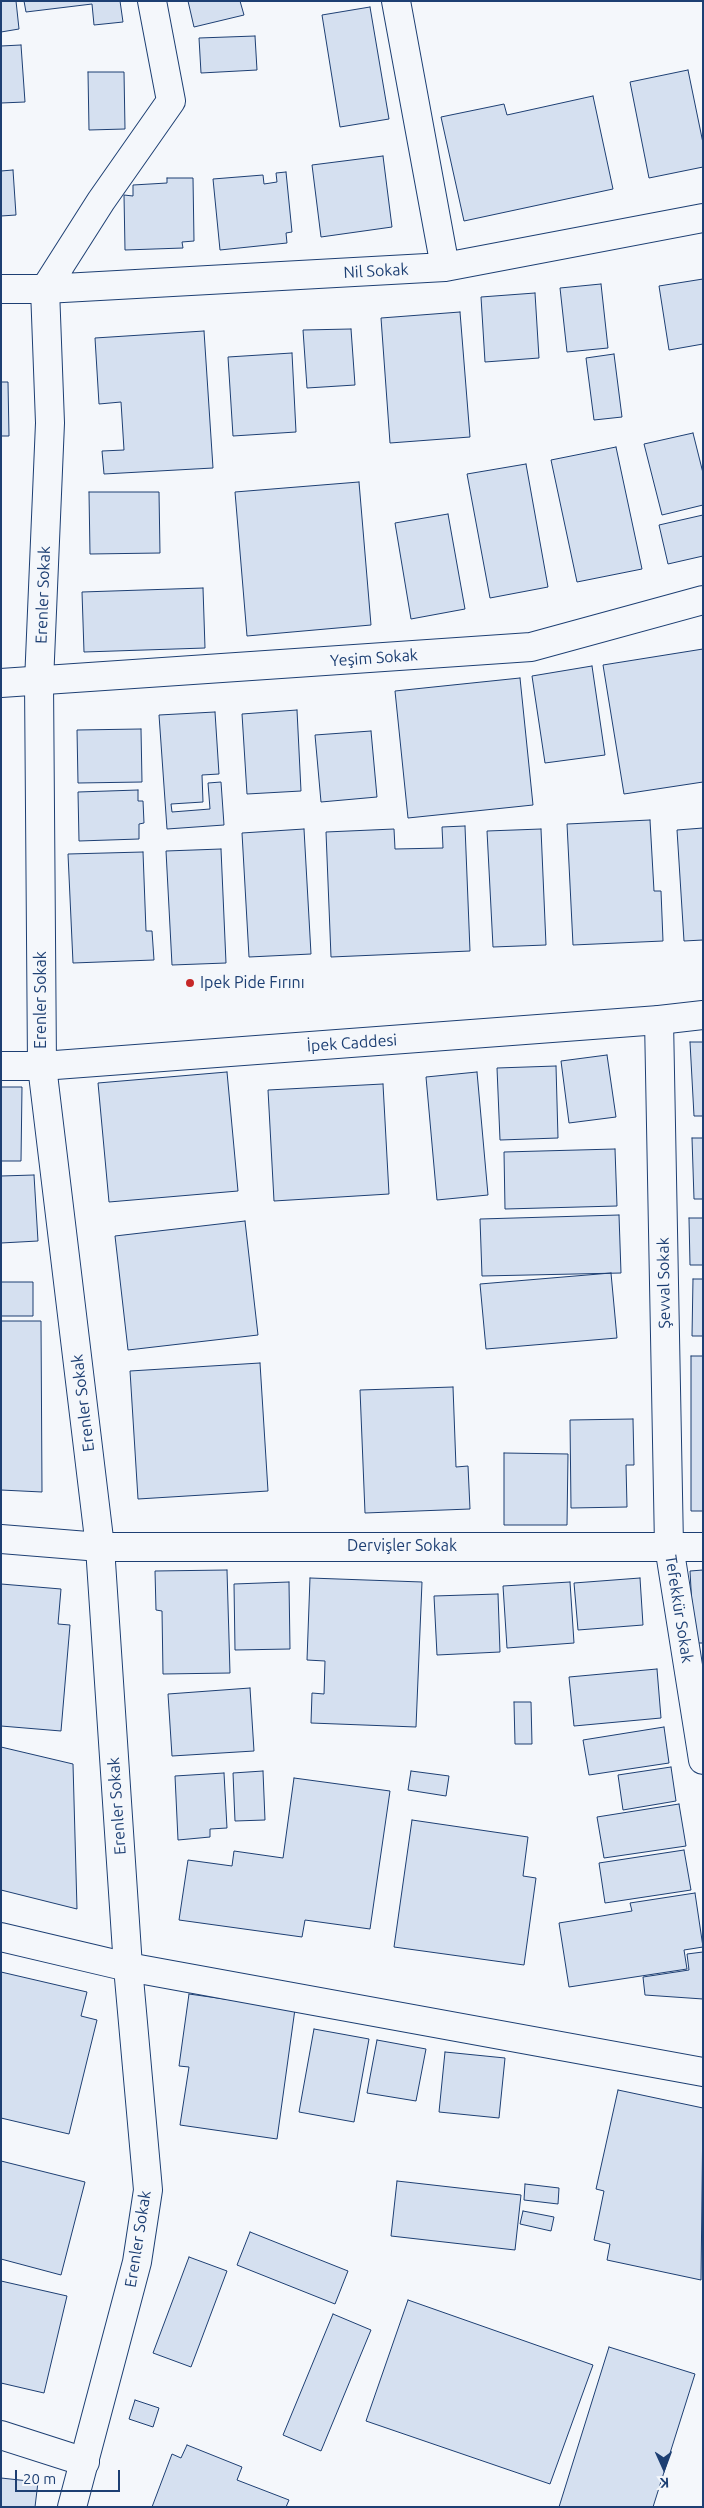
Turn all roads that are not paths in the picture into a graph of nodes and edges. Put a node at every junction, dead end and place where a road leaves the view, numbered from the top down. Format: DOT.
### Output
graph roads {
  1 [pos="152,1"];
  2 [pos="396,1"];
  3 [pos="703,218"];
  4 [pos="445,267"];
  5 [pos="1,289"];
  6 [pos="45,289"];
  7 [pos="703,600"];
  8 [pos="39,682"];
  9 [pos="1,683"];
  10 [pos="703,1015"];
  11 [pos="658,1020"];
  12 [pos="1,1066"];
  13 [pos="42,1066"];
  14 [pos="1,1539"];
  15 [pos="669,1546"];
  16 [pos="100,1547"];
  17 [pos="703,1547"];
  18 [pos="703,1760"];
  19 [pos="1,1937"];
  20 [pos="128,1967"];
  21 [pos="703,2072"];
  22 [pos="1,2435"];
  23 [pos="85,2462"];
  24 [pos="72,2507"];
  1 -- 6 [label="street"];
  2 -- 4 [label="street"];
  3 -- 4 [label="street, Nil Sokak"];
  4 -- 6 [label="street, Nil Sokak"];
  5 -- 6 [label="street, Nil Sokak"];
  6 -- 8 [label="street, Erenler Sokak"];
  7 -- 8 [label="street, Yeşim Sokak"];
  8 -- 9 [label="street, Yeşim Sokak"];
  8 -- 13 [label="street, Erenler Sokak"];
  10 -- 11 [label="street, İpek Caddesi"];
  11 -- 13 [label="street, İpek Caddesi"];
  11 -- 15 [label="street, Şevval Sokak"];
  12 -- 13 [label="street, İpek Caddesi"];
  13 -- 16 [label="street, Erenler Sokak"];
  14 -- 16 [label="street, Dervişler Sokak"];
  15 -- 16 [label="street, Dervişler Sokak"];
  15 -- 17 [label="street, Dervişler Sokak"];
  15 -- 18 [label="street, Tefekkür Sokak"];
  16 -- 20 [label="street, Erenler Sokak"];
  19 -- 20 [label="street"];
  20 -- 21 [label="street"];
  20 -- 23 [label="street, Erenler Sokak"];
  22 -- 23 [label="street"];
  23 -- 24 [label="street, Erenler Sokak"];
}
